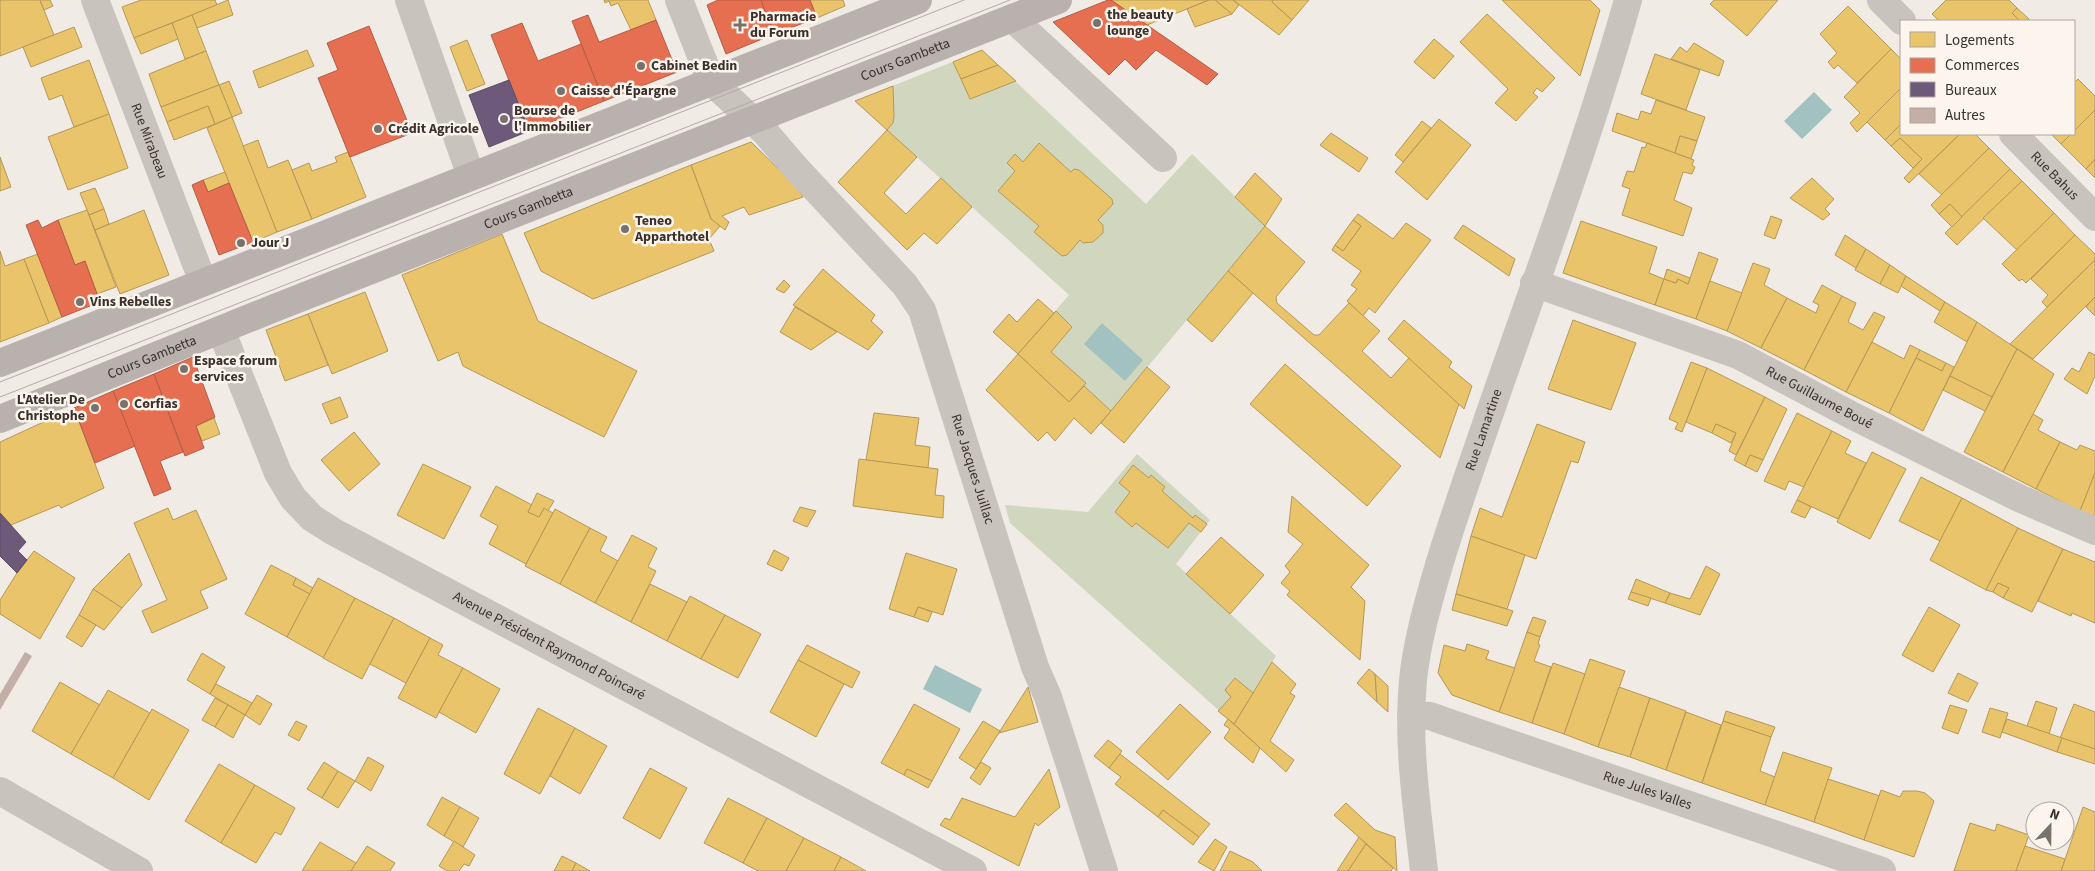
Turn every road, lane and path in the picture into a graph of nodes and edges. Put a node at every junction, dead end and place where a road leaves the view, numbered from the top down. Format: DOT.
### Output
graph roads {
  1 [pos="95,0"];
  2 [pos="409,0"];
  3 [pos="679,0"];
  4 [pos="1058,0"];
  5 [pos="1628,0"];
  6 [pos="1881,0"];
  7 [pos="914,1"];
  8 [pos="1012,18"];
  9 [pos="1901,20"];
  10 [pos="711,81"];
  11 [pos="753,120"];
  12 [pos="2014,135"];
  13 [pos="1163,158"];
  14 [pos="472,176"];
  15 [pos="2095,216"];
  16 [pos="203,282"];
  17 [pos="1534,283"];
  18 [pos="221,330"];
  19 [pos="0,363"];
  20 [pos="0,419"];
  21 [pos="2095,531"];
  22 [pos="1411,715"];
  23 [pos="0,791"];
  24 [pos="139,871"];
  25 [pos="973,871"];
  26 [pos="1104,871"];
  27 [pos="1424,871"];
  28 [pos="1882,871"];
  1 -- 16 [label="street, Rue Mirabeau"];
  2 -- 14 [label="street"];
  3 -- 10 [label="street"];
  4 -- 8 [label="main road, Cours Gambetta"];
  5 -- 17 [label="street, Rue Lamartine"];
  6 -- 9 [label="street"];
  7 -- 10 [label="main road"];
  8 -- 11 [label="main road, Cours Gambetta"];
  8 -- 13 [label="street"];
  10 -- 11 [label="street, Rue Jacques Juillac"];
  10 -- 14 [label="main road"];
  11 -- 18 [label="main road, Cours Gambetta"];
  11 -- 26 [label="street, Rue Jacques Juillac"];
  12 -- 15 [label="street, Rue Bahus"];
  14 -- 16 [label="main road"];
  16 -- 19 [label="main road"];
  17 -- 21 [label="street, Rue Guillaume Boué"];
  17 -- 22 [label="street, Rue Lamartine"];
  18 -- 20 [label="main road, Cours Gambetta"];
  18 -- 25 [label="street, Avenue Président Raymond Poincaré"];
  22 -- 27 [label="street, Rue Lamartine"];
  22 -- 28 [label="street, Rue Jules Valles"];
  23 -- 24 [label="street"];
}
